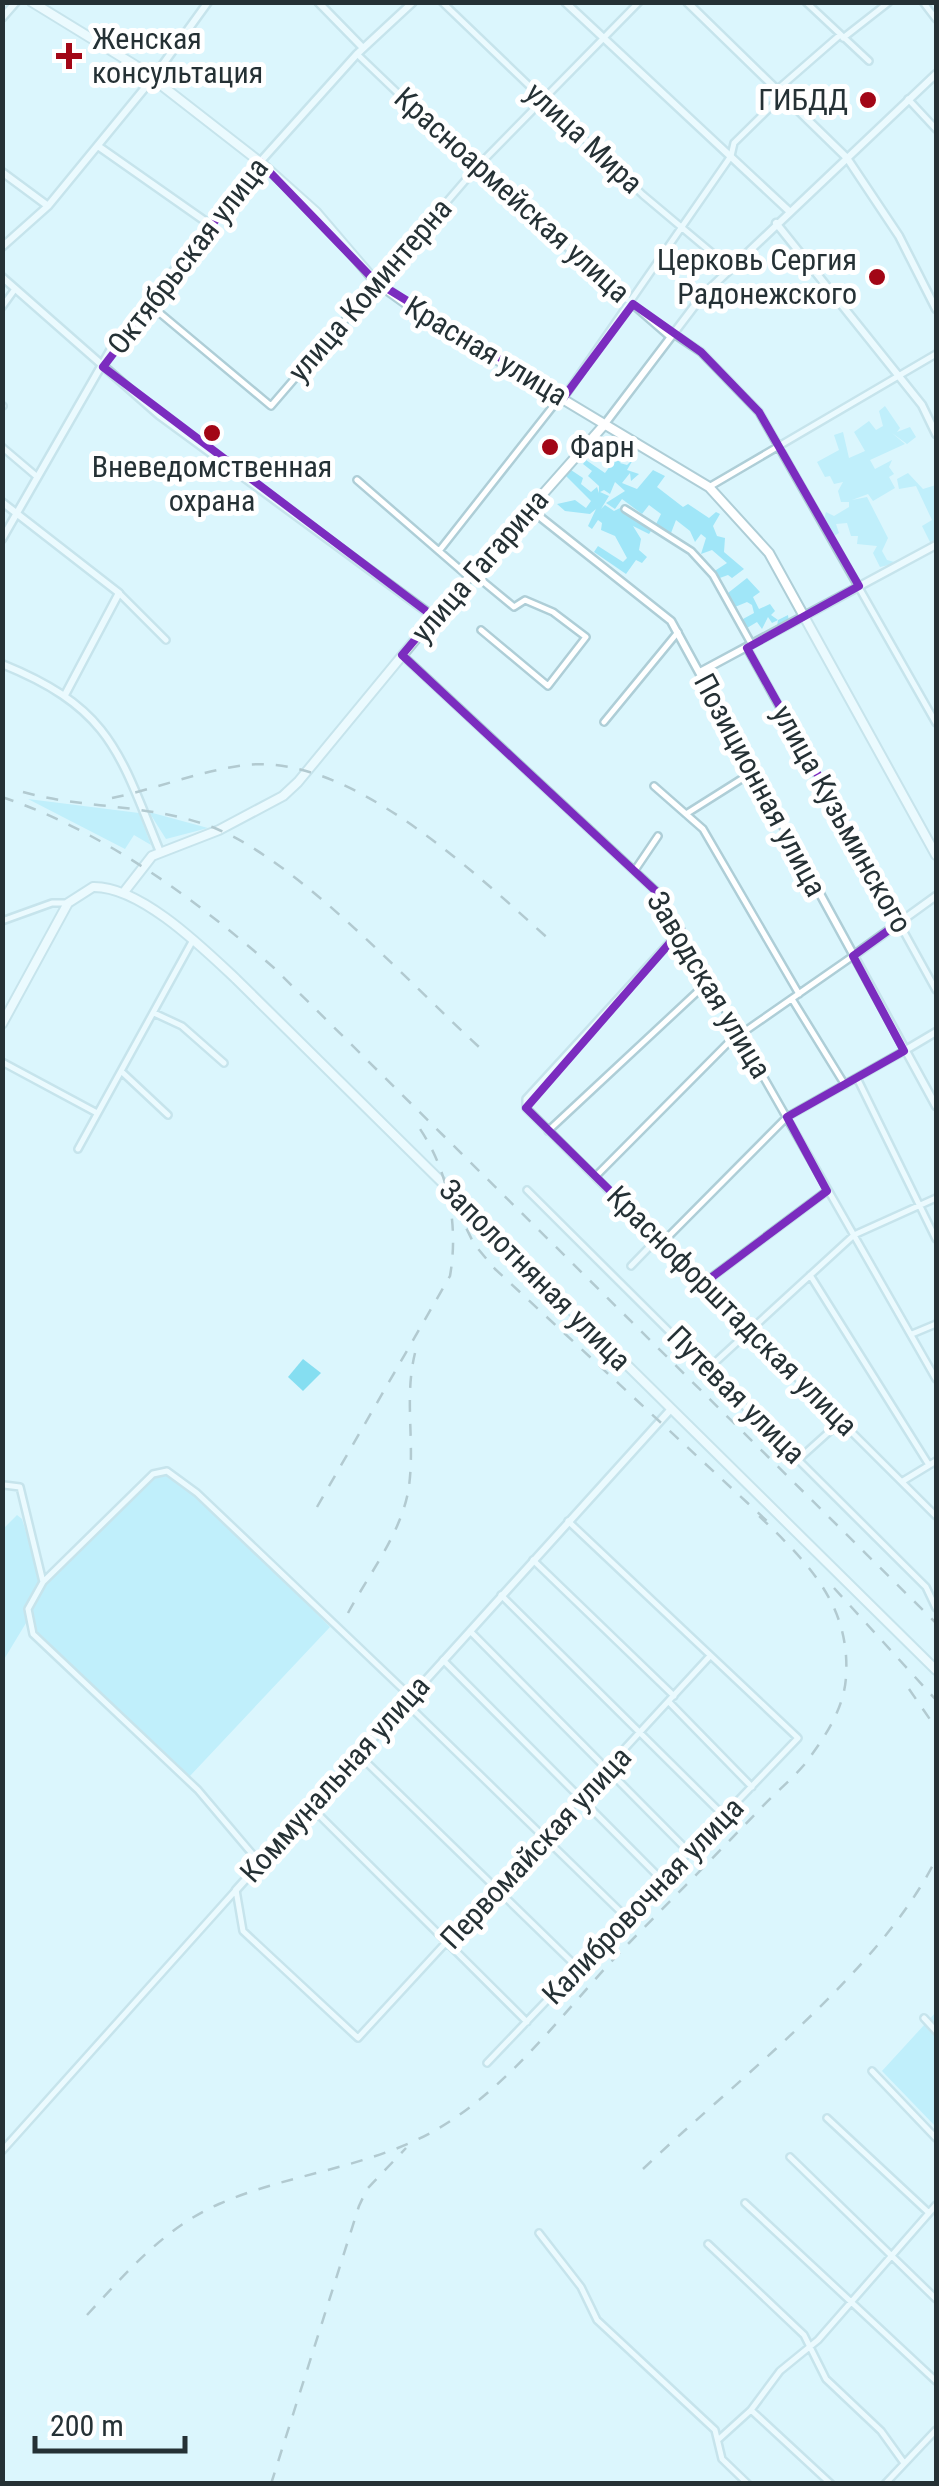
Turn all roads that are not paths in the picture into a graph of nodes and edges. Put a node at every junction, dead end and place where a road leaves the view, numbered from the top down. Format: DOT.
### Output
graph roads {
  1 [pos="16,2"];
  2 [pos="32,2"];
  3 [pos="208,2"];
  4 [pos="318,2"];
  5 [pos="413,2"];
  6 [pos="442,2"];
  7 [pos="565,2"];
  8 [pos="638,2"];
  9 [pos="687,2"];
  10 [pos="806,2"];
  11 [pos="889,2"];
  12 [pos="923,2"];
  13 [pos="2,18"];
  14 [pos="936,19"];
  15 [pos="842,37"];
  16 [pos="601,38"];
  17 [pos="360,51"];
  18 [pos="869,62"];
  19 [pos="936,74"];
  20 [pos="153,78"];
  21 [pos="781,92"];
  22 [pos="542,99"];
  23 [pos="908,99"];
  24 [pos="936,129"];
  25 [pos="98,146"];
  26 [pos="730,156"];
  27 [pos="847,158"];
  28 [pos="260,162"];
  29 [pos="476,168"];
  30 [pos="2,172"];
  31 [pos="48,206"];
  32 [pos="789,210"];
  33 [pos="776,223"];
  34 [pos="212,226"];
  35 [pos="684,228"];
  36 [pos="2,247"];
  37 [pos="730,268"];
  38 [pos="2,276"];
  39 [pos="375,281"];
  40 [pos="15,289"];
  41 [pos="149,304"];
  42 [pos="632,304"];
  43 [pos="2,307"];
  44 [pos="936,308"];
  45 [pos="670,334"];
  46 [pos="936,354"];
  47 [pos="103,368"];
  48 [pos="898,375"];
  49 [pos="563,396"];
  50 [pos="604,424"];
  51 [pos="936,434"];
  52 [pos="780,444"];
  53 [pos="2,448"];
  54 [pos="36,475"];
  55 [pos="358,480"];
  56 [pos="709,488"];
  57 [pos="2,502"];
  58 [pos="625,508"];
  59 [pos="530,509"];
  60 [pos="15,512"];
  61 [pos="2,539"];
  62 [pos="936,545"];
  63 [pos="439,551"];
  64 [pos="472,576"];
  65 [pos="859,586"];
  66 [pos="119,593"];
  67 [pos="804,615"];
  68 [pos="434,617"];
  69 [pos="482,630"];
  70 [pos="678,632"];
  71 [pos="166,640"];
  72 [pos="750,647"];
  73 [pos="402,654"];
  74 [pos="2,664"];
  75 [pos="699,672"];
  76 [pos="66,693"];
  77 [pos="604,722"];
  78 [pos="936,722"];
  79 [pos="751,773"];
  80 [pos="654,786"];
  81 [pos="686,814"];
  82 [pos="658,836"];
  83 [pos="160,852"];
  84 [pos="936,855"];
  85 [pos="636,870"];
  86 [pos="124,892"];
  87 [pos="936,896"];
  88 [pos="68,903"];
  89 [pos="2,921"];
  90 [pos="900,922"];
  91 [pos="682,930"];
  92 [pos="194,940"];
  93 [pos="853,956"];
  94 [pos="710,980"];
  95 [pos="936,990"];
  96 [pos="799,994"];
  97 [pos="792,999"];
  98 [pos="154,1013"];
  99 [pos="2,1024"];
  100 [pos="936,1032"];
  101 [pos="740,1033"];
  102 [pos="904,1051"];
  103 [pos="2,1062"];
  104 [pos="224,1063"];
  105 [pos="121,1071"];
  106 [pos="857,1078"];
  107 [pos="845,1084"];
  108 [pos="936,1106"];
  109 [pos="97,1114"];
  110 [pos="168,1116"];
  111 [pos="787,1118"];
  112 [pos="548,1132"];
  113 [pos="78,1149"];
  114 [pos="597,1175"];
  115 [pos="526,1190"];
  116 [pos="827,1190"];
  117 [pos="936,1198"];
  118 [pos="922,1204"];
  119 [pos="854,1235"];
  120 [pos="936,1239"];
  121 [pos="661,1240"];
  122 [pos="631,1266"];
  123 [pos="810,1275"];
  124 [pos="704,1283"];
  125 [pos="936,1324"];
  126 [pos="750,1328"];
  127 [pos="910,1335"];
  128 [pos="709,1368"];
  129 [pos="936,1379"];
  130 [pos="671,1409"];
  131 [pos="840,1422"];
  132 [pos="800,1458"];
  133 [pos="936,1461"];
  134 [pos="929,1465"];
  135 [pos="902,1481"];
  136 [pos="3,1485"];
  137 [pos="936,1516"];
  138 [pos="568,1522"];
  139 [pos="533,1560"];
  140 [pos="43,1582"];
  141 [pos="501,1596"];
  142 [pos="936,1608"];
  143 [pos="469,1630"];
  144 [pos="710,1656"];
  145 [pos="442,1660"];
  146 [pos="936,1670"];
  147 [pos="407,1699"];
  148 [pos="671,1699"];
  149 [pos="642,1734"];
  150 [pos="358,1753"];
  151 [pos="608,1770"];
  152 [pos="752,1788"];
  153 [pos="580,1798"];
  154 [pos="310,1806"];
  155 [pos="725,1816"];
  156 [pos="546,1839"];
  157 [pos="690,1853"];
  158 [pos="259,1862"];
  159 [pos="663,1881"];
  160 [pos="497,1888"];
  161 [pos="236,1890"];
  162 [pos="626,1918"];
  163 [pos="448,1943"];
  164 [pos="579,1969"];
  165 [pos="924,2018"];
  166 [pos="527,2022"];
  167 [pos="936,2031"];
  168 [pos="486,2063"];
  169 [pos="872,2070"];
  170 [pos="828,2118"];
  171 [pos="936,2138"];
  172 [pos="2,2150"];
  173 [pos="790,2157"];
  174 [pos="746,2203"];
  175 [pos="936,2205"];
  176 [pos="929,2213"];
  177 [pos="539,2233"];
  178 [pos="708,2244"];
  179 [pos="891,2256"];
  180 [pos="936,2299"];
  181 [pos="851,2300"];
  182 [pos="809,2345"];
  183 [pos="936,2381"];
  184 [pos="751,2410"];
  185 [pos="715,2430"];
  186 [pos="724,2430"];
  187 [pos="936,2430"];
  188 [pos="718,2440"];
  189 [pos="904,2463"];
  190 [pos="748,2484"];
  191 [pos="831,2484"];
  192 [pos="885,2484"];
  1 -- 13 [label="street"];
  2 -- 20 [label="main road, Красная улица"];
  3 -- 20 [label="street"];
  4 -- 17 [label="street, Красноармейская улица"];
  5 -- 17 [label="street, Октябрьская улица"];
  6 -- 22 [label="street, улица Мира"];
  7 -- 16 [label="street"];
  8 -- 16 [label="street, улица Коминтерна"];
  9 -- 21 [label="street"];
  10 -- 15 [label="street"];
  11 -- 15 [label="street"];
  12 -- 14 [label="street"];
  15 -- 18 [label="street"];
  15 -- 21 [label="street"];
  16 -- 22 [label="street, улица Коминтерна"];
  16 -- 26 [label="street"];
  17 -- 28 [label="street, Октябрьская улица"];
  17 -- 29 [label="street, Красноармейская улица"];
  19 -- 23 [label="street, улица Гагарина"];
  20 -- 25 [label="street"];
  20 -- 28 [label="main road, Красная улица"];
  21 -- 26 [label="street"];
  21 -- 27 [label="street"];
  22 -- 29 [label="street, улица Коминтерна"];
  22 -- 35 [label="street, улица Мира"];
  23 -- 24 [label="street"];
  23 -- 27 [label="street, улица Гагарина"];
  25 -- 31 [label="street"];
  25 -- 34 [label="street"];
  26 -- 32 [label="street"];
  26 -- 35 [label="street"];
  27 -- 32 [label="street, улица Гагарина"];
  27 -- 44 [label="street"];
  28 -- 34 [label="street, Октябрьская улица"];
  28 -- 39 [label="main road, Красная улица"];
  29 -- 39 [label="street, улица Коминтерна"];
  29 -- 42 [label="street, Красноармейская улица"];
  30 -- 31 [label="street"];
  31 -- 36 [label="street"];
  32 -- 33 [label="street, улица Гагарина"];
  33 -- 37 [label="street, улица Гагарина"];
  33 -- 48 [label="street"];
  34 -- 41 [label="street, Октябрьская улица"];
  35 -- 37 [label="street, улица Мира"];
  35 -- 42 [label="street"];
  37 -- 45 [label="street, улица Гагарина"];
  38 -- 40 [label="street"];
  39 -- 41 [label="street, улица Коминтерна"];
  39 -- 49 [label="main road, Красная улица"];
  40 -- 43 [label="street"];
  40 -- 47 [label="street"];
  41 -- 47 [label="street, Октябрьская улица"];
  42 -- 45 [label="street, Красноармейская улица"];
  42 -- 49 [label="street"];
  45 -- 50 [label="street, улица Гагарина"];
  45 -- 52 [label="street, Красноармейская улица"];
  46 -- 48 [label="street"];
  47 -- 54 [label="street, Октябрьская улица"];
  47 -- 68 [label="street"];
  48 -- 51 [label="street"];
  48 -- 52 [label="street"];
  49 -- 50 [label="main road, Красная улица"];
  49 -- 63 [label="street"];
  50 -- 56 [label="main road, Красная улица"];
  50 -- 59 [label="main road, улица Гагарина"];
  52 -- 56 [label="street"];
  52 -- 65 [label="street, Красноармейская улица"];
  53 -- 54 [label="street"];
  54 -- 60 [label="street, Октябрьская улица"];
  55 -- 63 [label="street"];
  56 -- 67 [label="main road, Красная улица"];
  57 -- 60 [label="street"];
  58 -- 72 [label="street, улица Кузьминского"];
  59 -- 64 [label="main road, улица Гагарина"];
  59 -- 70 [label="street, Позиционная улица"];
  60 -- 61 [label="street, Октябрьская улица"];
  60 -- 66 [label="street"];
  62 -- 65 [label="street"];
  63 -- 64 [label="street"];
  64 -- 68 [label="main road, улица Гагарина"];
  64 -- 69 [label="street"];
  65 -- 67 [label="street"];
  65 -- 78 [label="street, Красноармейская улица"];
  66 -- 71 [label="street"];
  66 -- 76 [label="street"];
  67 -- 72 [label="street"];
  67 -- 84 [label="main road, Красная улица"];
  68 -- 73 [label="main road, улица Гагарина"];
  70 -- 75 [label="street, Позиционная улица"];
  70 -- 77 [label="street"];
  72 -- 75 [label="street"];
  72 -- 90 [label="street, улица Кузьминского"];
  73 -- 83 [label="main road, улица Гагарина"];
  73 -- 85 [label="street, Заводская улица"];
  74 -- 76 [label="street"];
  75 -- 79 [label="street, Позиционная улица"];
  76 -- 83 [label="street"];
  79 -- 81 [label="street"];
  79 -- 93 [label="street, Позиционная улица"];
  80 -- 81 [label="street"];
  81 -- 96 [label="street"];
  82 -- 85 [label="street"];
  83 -- 86 [label="main road, улица Гагарина"];
  85 -- 91 [label="street, Заводская улица"];
  86 -- 88 [label="main road"];
  86 -- 92 [label="main road, Заполотняная улица"];
  87 -- 90 [label="street"];
  88 -- 89 [label="street"];
  88 -- 99 [label="main road"];
  90 -- 93 [label="street"];
  90 -- 95 [label="street, улица Кузьминского"];
  91 -- 94 [label="street, Заводская улица"];
  91 -- 112 [label="street, Краснофорштадская улица"];
  92 -- 98 [label="street"];
  92 -- 130 [label="main road, Заполотняная улица"];
  93 -- 96 [label="street"];
  93 -- 102 [label="street, Позиционная улица"];
  94 -- 101 [label="street, Заводская улица"];
  94 -- 112 [label="street"];
  96 -- 97 [label="street"];
  97 -- 101 [label="street"];
  97 -- 107 [label="street"];
  98 -- 104 [label="street"];
  98 -- 105 [label="street"];
  100 -- 102 [label="street"];
  101 -- 111 [label="street, Заводская улица"];
  101 -- 114 [label="street"];
  102 -- 106 [label="street"];
  102 -- 108 [label="street, Позиционная улица"];
  103 -- 109 [label="street"];
  105 -- 109 [label="street"];
  105 -- 110 [label="street"];
  106 -- 107 [label="street"];
  106 -- 118 [label="street"];
  107 -- 111 [label="street"];
  109 -- 113 [label="street"];
  111 -- 116 [label="street, Заводская улица"];
  111 -- 121 [label="street"];
  112 -- 114 [label="street, Краснофорштадская улица"];
  114 -- 121 [label="street, Краснофорштадская улица"];
  115 -- 128 [label="street, Путевая улица"];
  116 -- 119 [label="street, Заводская улица"];
  116 -- 124 [label="street"];
  117 -- 118 [label="street"];
  118 -- 119 [label="street"];
  118 -- 120 [label="street"];
  119 -- 123 [label="street"];
  119 -- 127 [label="street, Заводская улица"];
  121 -- 122 [label="street"];
  121 -- 124 [label="street, Краснофорштадская улица"];
  123 -- 126 [label="street"];
  123 -- 134 [label="street"];
  124 -- 126 [label="street, Краснофорштадская улица"];
  125 -- 127 [label="street"];
  126 -- 128 [label="street"];
  126 -- 131 [label="street, Краснофорштадская улица"];
  127 -- 129 [label="street, Заводская улица"];
  128 -- 132 [label="street, Путевая улица"];
  130 -- 138 [label="street, Коммунальная улица"];
  130 -- 146 [label="main road, Заполотняная улица"];
  131 -- 132 [label="street"];
  131 -- 135 [label="street, Краснофорштадская улица"];
  132 -- 142 [label="street, Путевая улица"];
  133 -- 134 [label="street"];
  134 -- 135 [label="street"];
  135 -- 137 [label="street, Краснофорштадская улица"];
  136 -- 140 [label="street"];
  138 -- 139 [label="street, Коммунальная улица"];
  138 -- 144 [label="street"];
  139 -- 141 [label="street, Коммунальная улица"];
  139 -- 148 [label="street"];
  140 -- 147 [label="street"];
  140 -- 158 [label="street"];
  141 -- 143 [label="street, Коммунальная улица"];
  141 -- 149 [label="street"];
  143 -- 145 [label="street, Коммунальная улица"];
  143 -- 151 [label="street"];
  144 -- 148 [label="street, Первомайская улица"];
  144 -- 152 [label="street, Калибровочная улица"];
  145 -- 147 [label="street, Коммунальная улица"];
  145 -- 153 [label="street"];
  147 -- 150 [label="street, Коммунальная улица"];
  147 -- 156 [label="street"];
  148 -- 149 [label="street, Первомайская улица"];
  148 -- 152 [label="street"];
  149 -- 151 [label="street, Первомайская улица"];
  149 -- 155 [label="street"];
  150 -- 154 [label="street, Коммунальная улица"];
  150 -- 160 [label="street"];
  151 -- 153 [label="street, Первомайская улица"];
  151 -- 157 [label="street"];
  152 -- 155 [label="street, Калибровочная улица"];
  153 -- 156 [label="street, Первомайская улица"];
  153 -- 159 [label="street"];
  154 -- 158 [label="street, Коммунальная улица"];
  154 -- 163 [label="street"];
  155 -- 157 [label="street, Калибровочная улица"];
  156 -- 160 [label="street, Первомайская улица"];
  156 -- 162 [label="street"];
  157 -- 159 [label="street, Калибровочная улица"];
  158 -- 161 [label="street, Коммунальная улица"];
  159 -- 162 [label="street, Калибровочная улица"];
  160 -- 163 [label="street, Первомайская улица"];
  160 -- 164 [label="street"];
  161 -- 163 [label="street, Первомайская улица"];
  161 -- 172 [label="street, Коммунальная улица"];
  162 -- 164 [label="street, Калибровочная улица"];
  163 -- 166 [label="street"];
  164 -- 166 [label="street, Калибровочная улица"];
  165 -- 167 [label="street"];
  166 -- 168 [label="street, Калибровочная улица"];
  169 -- 171 [label="street"];
  170 -- 176 [label="street"];
  173 -- 179 [label="street"];
  174 -- 181 [label="street"];
  175 -- 176 [label="street"];
  176 -- 179 [label="street"];
  177 -- 185 [label="street"];
  178 -- 182 [label="street"];
  179 -- 180 [label="street"];
  179 -- 181 [label="street"];
  181 -- 182 [label="street"];
  181 -- 183 [label="street"];
  182 -- 184 [label="street"];
  182 -- 189 [label="street"];
  184 -- 186 [label="street"];
  184 -- 191 [label="street"];
  185 -- 186 [label="street"];
  185 -- 188 [label="street"];
  186 -- 188 [label="street"];
  187 -- 189 [label="street"];
  188 -- 190 [label="street"];
  189 -- 192 [label="street"];
}
